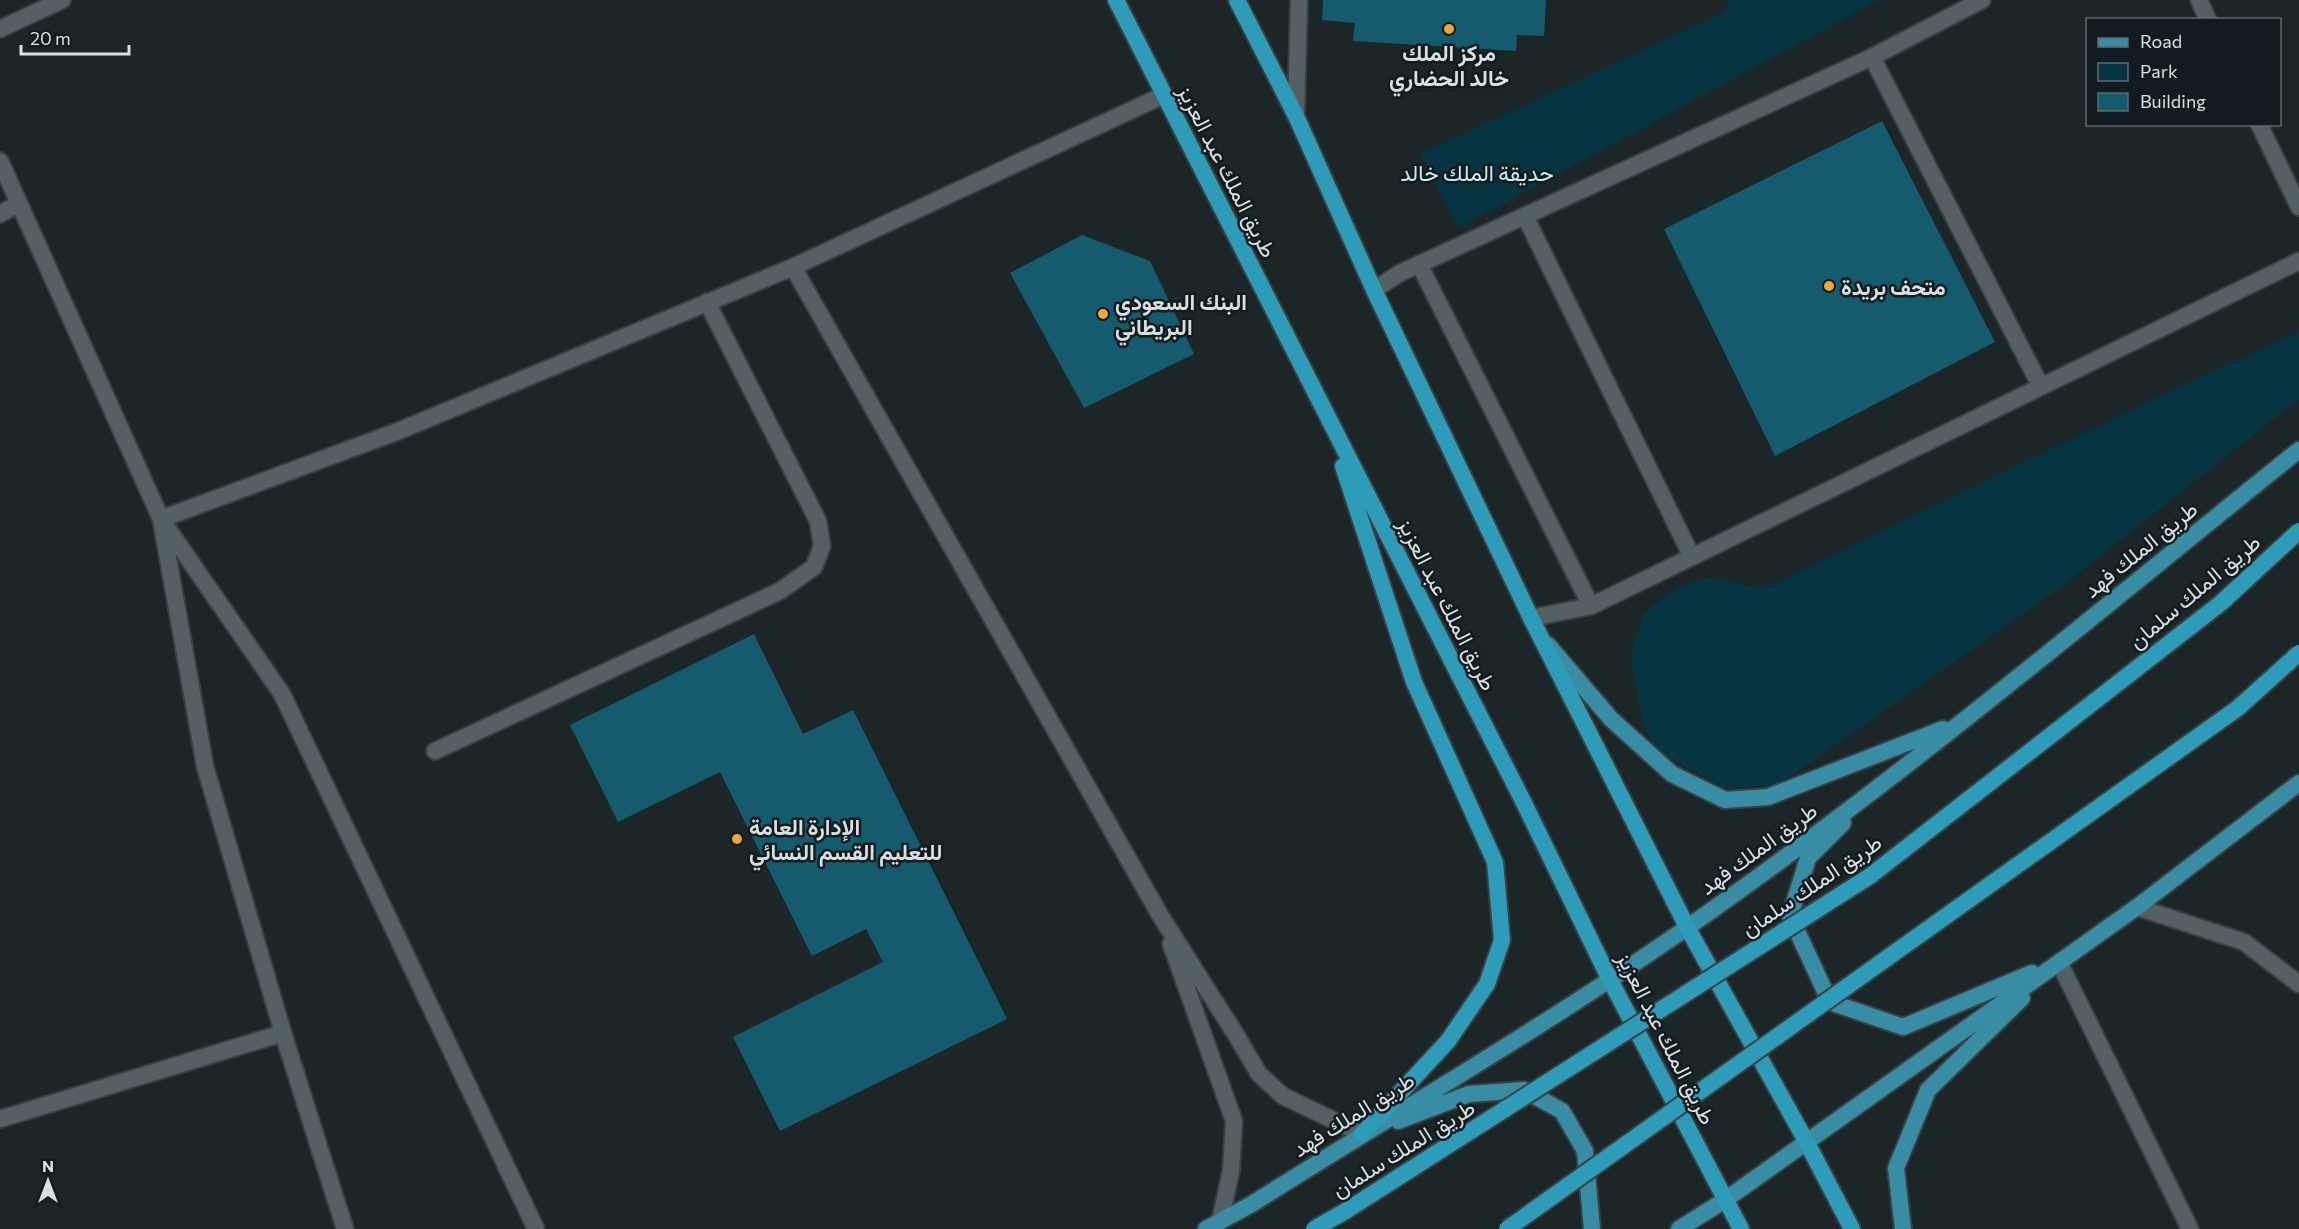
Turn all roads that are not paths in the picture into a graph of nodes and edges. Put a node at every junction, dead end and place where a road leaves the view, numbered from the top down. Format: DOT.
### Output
graph roads {
  1 [pos="62,0"];
  2 [pos="1116,0"];
  3 [pos="1237,0"];
  4 [pos="1299,0"];
  5 [pos="1982,0"];
  6 [pos="2199,0"];
  7 [pos="2207,18"];
  8 [pos="0,29"];
  9 [pos="1872,57"];
  10 [pos="1164,95"];
  11 [pos="1296,116"];
  12 [pos="2260,126"];
  13 [pos="0,161"];
  14 [pos="18,204"];
  15 [pos="2299,207"];
  16 [pos="0,214"];
  17 [pos="1526,216"];
  18 [pos="2299,261"];
  19 [pos="1419,264"];
  20 [pos="793,267"];
  21 [pos="1374,290"];
  22 [pos="707,302"];
  23 [pos="2041,387"];
  24 [pos="1326,414"];
  25 [pos="2299,450"];
  26 [pos="161,519"];
  27 [pos="2299,531"];
  28 [pos="1692,557"];
  29 [pos="1591,606"];
  30 [pos="1532,618"];
  31 [pos="1540,635"];
  32 [pos="2299,653"];
  33 [pos="1958,724"];
  34 [pos="435,751"];
  35 [pos="2299,783"];
  36 [pos="1882,785"];
  37 [pos="2136,907"];
  38 [pos="1160,915"];
  39 [pos="1687,927"];
  40 [pos="2059,962"];
  41 [pos="1610,980"];
  42 [pos="2299,984"];
  43 [pos="283,1033"];
  44 [pos="0,1119"];
  45 [pos="1362,1134"];
  46 [pos="1806,1142"];
  47 [pos="1725,1200"];
  48 [pos="1213,1225"];
  49 [pos="345,1229"];
  50 [pos="536,1229"];
  51 [pos="1314,1229"];
  52 [pos="1507,1229"];
  53 [pos="1592,1229"];
  54 [pos="1679,1229"];
  55 [pos="1741,1229"];
  56 [pos="1852,1229"];
  57 [pos="1903,1229"];
  58 [pos="2190,1229"];
  1 -- 8 [label="street"];
  2 -- 10 [label="highway, طريق الملك عبد العزيز"];
  3 -- 11 [label="highway"];
  4 -- 11 [label="street"];
  5 -- 9 [label="street"];
  6 -- 7 [label="street"];
  9 -- 17 [label="street"];
  9 -- 23 [label="street"];
  10 -- 20 [label="street"];
  10 -- 24 [label="highway, طريق الملك عبد العزيز"];
  11 -- 21 [label="highway"];
  12 -- 15 [label="street"];
  13 -- 14 [label="street"];
  14 -- 16 [label="street"];
  14 -- 26 [label="street"];
  17 -- 19 [label="street"];
  17 -- 28 [label="street"];
  18 -- 23 [label="street"];
  19 -- 21 [label="street"];
  19 -- 29 [label="street"];
  20 -- 22 [label="street"];
  20 -- 38 [label="street"];
  21 -- 30 [label="highway"];
  22 -- 26 [label="street"];
  22 -- 34 [label="street"];
  23 -- 28 [label="street"];
  24 -- 41 [label="highway, طريق الملك عبد العزيز"];
  24 -- 45 [label="highway"];
  25 -- 33 [label="main road, طريق الملك فهد"];
  26 -- 43 [label="street"];
  26 -- 50 [label="street"];
  27 -- 51 [label="highway, طريق الملك سلمان, bridge"];
  28 -- 29 [label="street"];
  29 -- 30 [label="street"];
  30 -- 31 [label="highway"];
  31 -- 33 [label="main road"];
  31 -- 39 [label="highway"];
  32 -- 52 [label="highway, bridge"];
  33 -- 36 [label="main road, طريق الملك فهد"];
  35 -- 37 [label="main road"];
  36 -- 39 [label="main road, طريق الملك فهد"];
  36 -- 40 [label="main road"];
  37 -- 40 [label="main road"];
  37 -- 42 [label="street"];
  38 -- 45 [label="street"];
  38 -- 48 [label="street"];
  39 -- 41 [label="main road, طريق الملك فهد"];
  39 -- 46 [label="highway"];
  40 -- 46 [label="main road"];
  40 -- 57 [label="main road"];
  40 -- 58 [label="street"];
  41 -- 45 [label="main road, طريق الملك فهد"];
  41 -- 47 [label="highway, طريق الملك عبد العزيز"];
  43 -- 44 [label="street"];
  43 -- 49 [label="street"];
  45 -- 48 [label="main road, طريق الملك فهد"];
  45 -- 53 [label="main road"];
  46 -- 47 [label="main road"];
  46 -- 56 [label="highway"];
  47 -- 54 [label="main road"];
  47 -- 55 [label="highway, طريق الملك عبد العزيز"];
}
